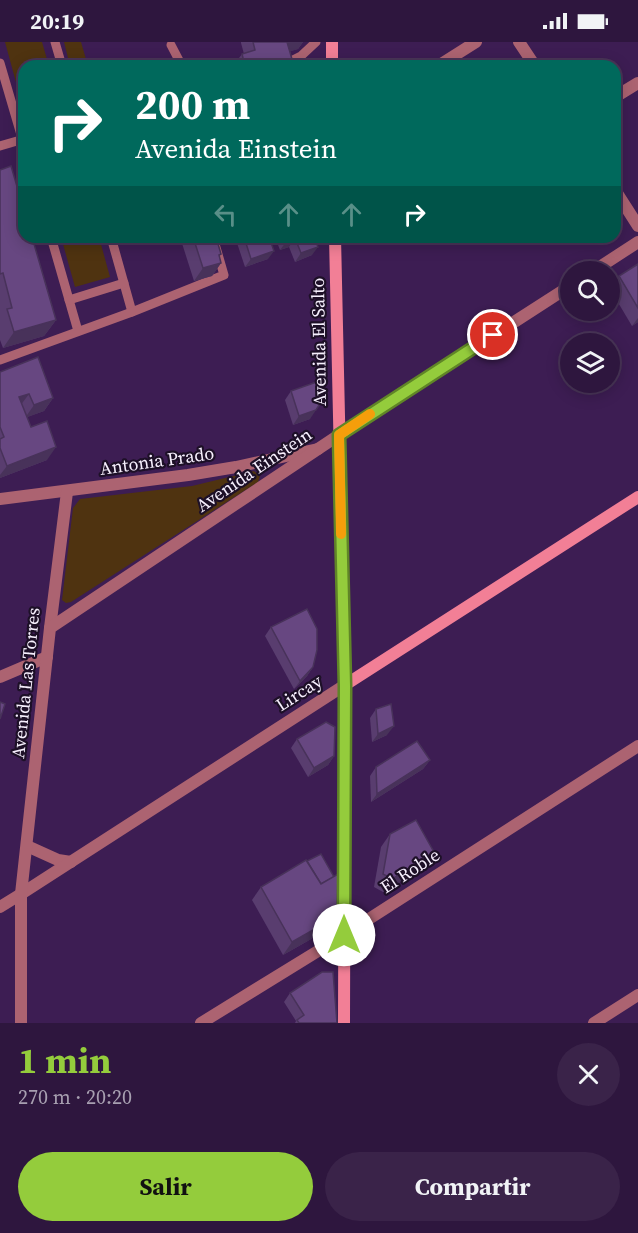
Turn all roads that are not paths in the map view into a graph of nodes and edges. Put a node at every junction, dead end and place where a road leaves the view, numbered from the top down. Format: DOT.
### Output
graph roads {
  1 [pos="55,42"];
  2 [pos="316,42"];
  3 [pos="332,42"];
  4 [pos="476,42"];
  5 [pos="519,42"];
  6 [pos="171,45"];
  7 [pos="60,60"];
  8 [pos="179,60"];
  9 [pos="293,60"];
  10 [pos="332,60"];
  11 [pos="448,60"];
  12 [pos="531,60"];
  13 [pos="0,63"];
  14 [pos="638,83"];
  15 [pos="621,94"];
  16 [pos="18,122"];
  17 [pos="18,143"];
  18 [pos="0,146"];
  19 [pos="621,199"];
  20 [pos="638,226"];
  21 [pos="638,242"];
  22 [pos="53,243"];
  23 [pos="113,243"];
  24 [pos="215,243"];
  25 [pos="336,243"];
  26 [pos="609,261"];
  27 [pos="124,283"];
  28 [pos="560,292"];
  29 [pos="69,300"];
  30 [pos="132,312"];
  31 [pos="78,331"];
  32 [pos="0,360"];
  33 [pos="339,435"];
  34 [pos="318,448"];
  35 [pos="66,492"];
  36 [pos="638,497"];
  37 [pos="0,499"];
  38 [pos="50,628"];
  39 [pos="47,657"];
  40 [pos="0,677"];
  41 [pos="345,686"];
  42 [pos="638,746"];
  43 [pos="27,846"];
  44 [pos="70,862"];
  45 [pos="21,894"];
  46 [pos="0,907"];
  47 [pos="344,935"];
  48 [pos="638,995"];
  49 [pos="21,1023"];
  50 [pos="201,1023"];
  51 [pos="344,1023"];
  52 [pos="594,1023"];
  1 -- 7 [label="lane"];
  2 -- 9 [label="lane"];
  3 -- 10 [label="main road"];
  4 -- 11 [label="street"];
  5 -- 12 [label="street"];
  6 -- 8 [label="lane"];
  13 -- 16 [label="lane"];
  14 -- 15 [label="street"];
  17 -- 18 [label="lane"];
  19 -- 20 [label="street"];
  21 -- 26 [label="street"];
  22 -- 29 [label="lane"];
  23 -- 27 [label="lane"];
  24 -- 30 [label="lane"];
  25 -- 33 [label="main road, Avenida El Salto"];
  27 -- 29 [label="lane"];
  27 -- 30 [label="lane"];
  28 -- 33 [label="street, Avenida Einstein"];
  29 -- 31 [label="lane"];
  30 -- 31 [label="lane"];
  31 -- 32 [label="lane"];
  33 -- 34 [label="street, Avenida Einstein"];
  33 -- 41 [label="main road, Avenida El Salto"];
  34 -- 35 [label="street, Antonia Prado"];
  34 -- 38 [label="street, Avenida Einstein"];
  35 -- 37 [label="street, Antonia Prado"];
  35 -- 38 [label="street, Avenida Las Torres"];
  36 -- 41 [label="main road, Lircay"];
  38 -- 39 [label="street, Avenida Las Torres"];
  39 -- 40 [label="street"];
  39 -- 43 [label="street, Avenida Las Torres"];
  41 -- 44 [label="street, Lircay"];
  41 -- 47 [label="main road, Avenida El Salto"];
  42 -- 47 [label="street, El Roble"];
  43 -- 44 [label="street"];
  43 -- 45 [label="street, Avenida Las Torres"];
  44 -- 45 [label="street, Lircay"];
  45 -- 46 [label="street, Lircay"];
  45 -- 49 [label="street, Avenida Las Torres"];
  47 -- 50 [label="street, El Roble"];
  47 -- 51 [label="main road, Avenida El Salto"];
  48 -- 52 [label="street"];
}
